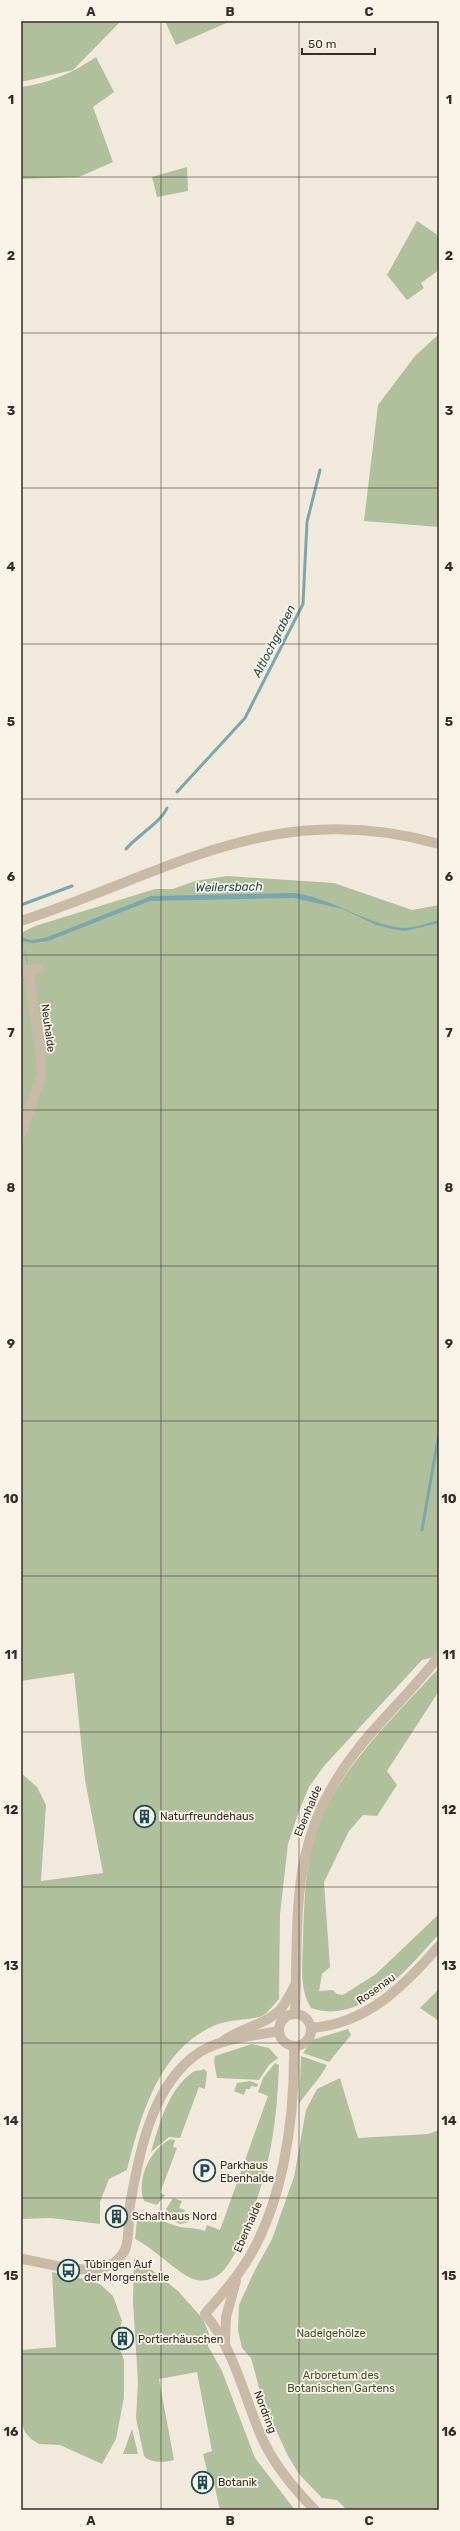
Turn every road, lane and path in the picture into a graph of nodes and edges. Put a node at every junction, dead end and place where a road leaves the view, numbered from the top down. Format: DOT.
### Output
graph roads {
  1 [pos="439,844"];
  2 [pos="24,920"];
  3 [pos="38,969"];
  4 [pos="23,971"];
  5 [pos="21,1134"];
  6 [pos="439,1656"];
  7 [pos="439,1946"];
  8 [pos="296,1984"];
  9 [pos="295,2013"];
  10 [pos="312,2028"];
  11 [pos="279,2031"];
  12 [pos="220,2043"];
  13 [pos="294,2046"];
  14 [pos="21,2259"];
  15 [pos="239,2274"];
  16 [pos="206,2314"];
  17 [pos="225,2346"];
  18 [pos="315,2510"];
  1 -- 2 [label="street"];
  3 -- 4 [label="street, Neuhalde"];
  4 -- 5 [label="street, Neuhalde"];
  6 -- 8 [label="street, Ebenhalde"];
  7 -- 10 [label="street, Rosenau"];
  8 -- 9 [label="street, Ebenhalde"];
  8 -- 12 [label="street"];
  9 -- 10 [label="street"];
  9 -- 11 [label="street"];
  10 -- 13 [label="street"];
  11 -- 12 [label="street"];
  11 -- 13 [label="street"];
  12 -- 14 [label="street"];
  13 -- 15 [label="street, Ebenhalde"];
  15 -- 16 [label="street, Ebenhalde"];
  15 -- 17 [label="street, Ebenhalde"];
  16 -- 17 [label="street, Nordring"];
  17 -- 18 [label="street, Nordring"];
}
